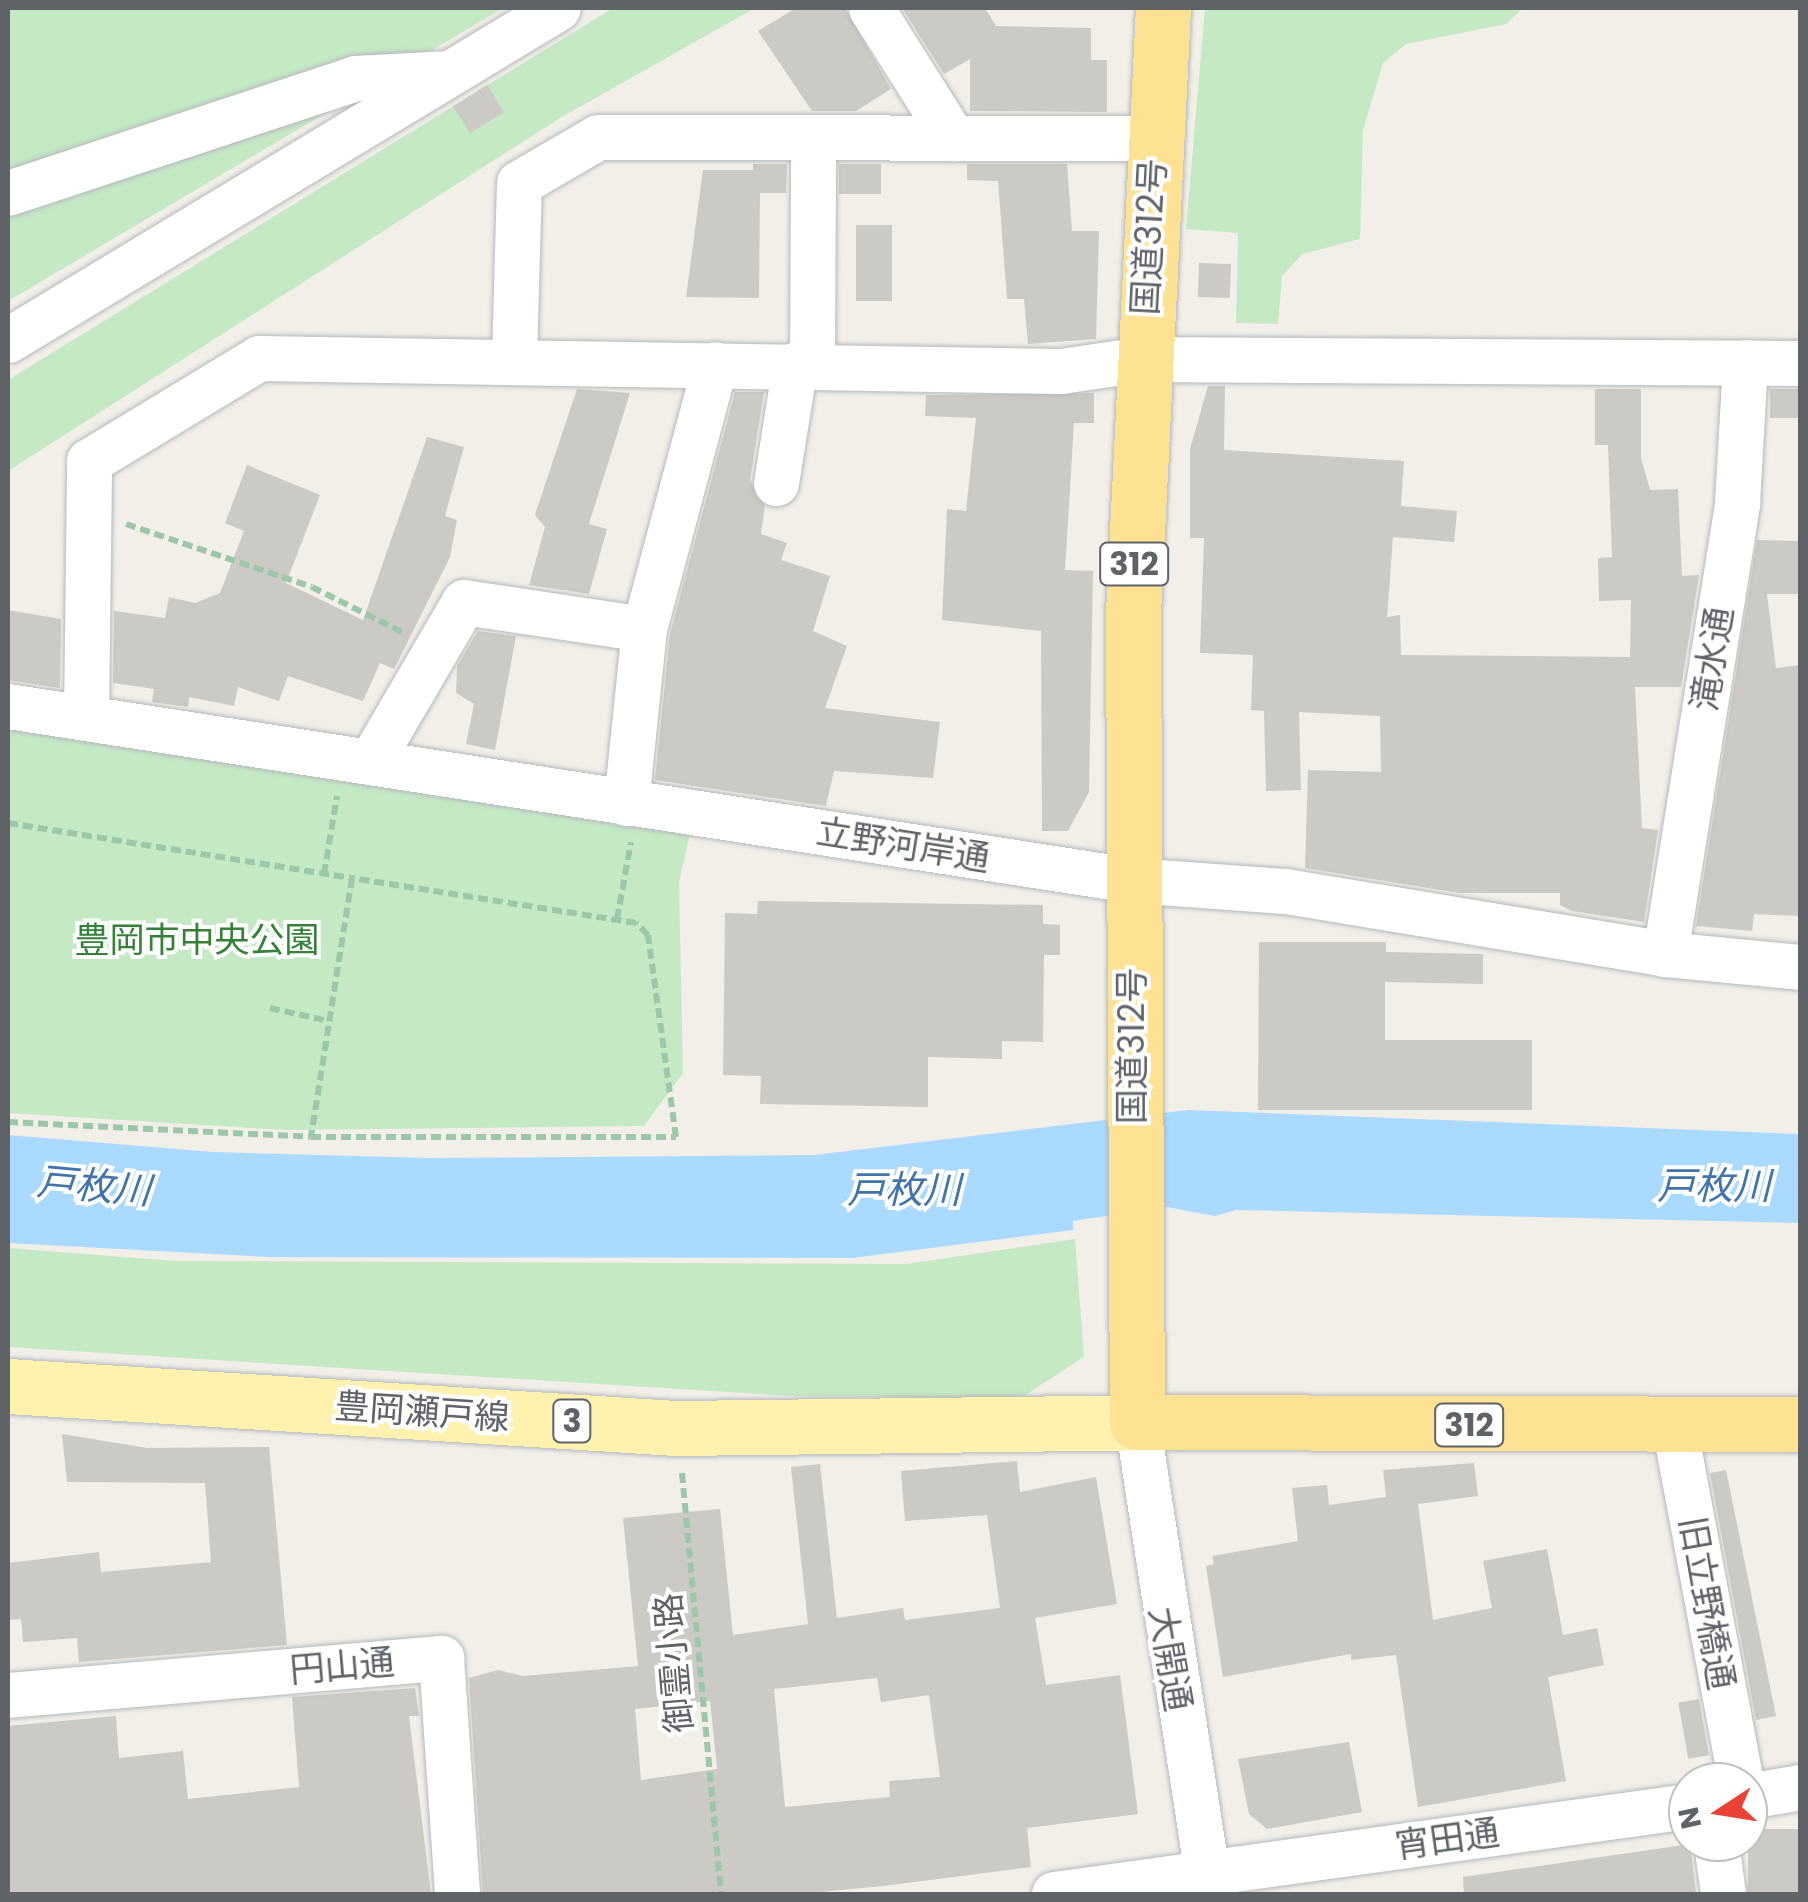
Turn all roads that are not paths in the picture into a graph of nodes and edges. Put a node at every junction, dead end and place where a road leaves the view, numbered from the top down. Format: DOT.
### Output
graph roads {
  1 [pos="558,8"];
  2 [pos="871,8"];
  3 [pos="1163,8"];
  4 [pos="450,73"];
  5 [pos="813,138"];
  6 [pos="954,138"];
  7 [pos="1155,138"];
  8 [pos="8,193"];
  9 [pos="8,340"];
  10 [pos="1142,359"];
  11 [pos="514,360"];
  12 [pos="1745,362"];
  13 [pos="715,364"];
  14 [pos="1800,364"];
  15 [pos="804,366"];
  16 [pos="776,483"];
  17 [pos="644,629"];
  18 [pos="8,706"];
  19 [pos="86,717"];
  20 [pos="357,759"];
  21 [pos="632,804"];
  22 [pos="1131,880"];
  23 [pos="1665,954"];
  24 [pos="1800,967"];
  25 [pos="8,1386"];
  26 [pos="1137,1422"];
  27 [pos="1800,1424"];
  28 [pos="1674,1425"];
  29 [pos="8,1694"];
  30 [pos="1736,1762"];
  31 [pos="1800,1787"];
  32 [pos="1768,1793"];
  33 [pos="1668,1809"];
  34 [pos="1719,1862"];
  35 [pos="1208,1884"];
  36 [pos="457,1894"];
  37 [pos="1054,1894"];
  38 [pos="1723,1894"];
  1 -- 4 [label="street"];
  2 -- 6 [label="street"];
  3 -- 7 [label="highway, 国道312号 / 312"];
  4 -- 8 [label="street"];
  4 -- 9 [label="street"];
  5 -- 6 [label="street"];
  5 -- 11 [label="street"];
  5 -- 15 [label="street"];
  6 -- 7 [label="street"];
  7 -- 10 [label="highway, 国道312号 / 312"];
  10 -- 12 [label="street"];
  10 -- 15 [label="street"];
  10 -- 22 [label="highway, 国道312号 / 312"];
  11 -- 13 [label="street"];
  11 -- 19 [label="street"];
  12 -- 14 [label="street"];
  12 -- 23 [label="street, 滝水通"];
  13 -- 15 [label="street"];
  13 -- 17 [label="street"];
  15 -- 16 [label="street"];
  17 -- 20 [label="street"];
  17 -- 21 [label="street"];
  18 -- 19 [label="street, 立野河岸通"];
  19 -- 20 [label="street, 立野河岸通"];
  20 -- 21 [label="street, 立野河岸通"];
  21 -- 22 [label="street, 立野河岸通"];
  22 -- 23 [label="street, 立野河岸通"];
  22 -- 26 [label="highway, 国道312号 / 312"];
  23 -- 24 [label="street, 立野河岸通"];
  25 -- 26 [label="main road, 豊岡瀬戸線 / 3"];
  26 -- 28 [label="highway, 312"];
  26 -- 35 [label="street, 大開通"];
  27 -- 28 [label="highway, 312"];
  28 -- 30 [label="street, 旧立野橋通"];
  29 -- 36 [label="street, 円山通"];
  31 -- 32 [label="street"];
  33 -- 35 [label="street, 宵田通"];
  34 -- 38 [label="street"];
  35 -- 37 [label="street, 宵田通"];
}
